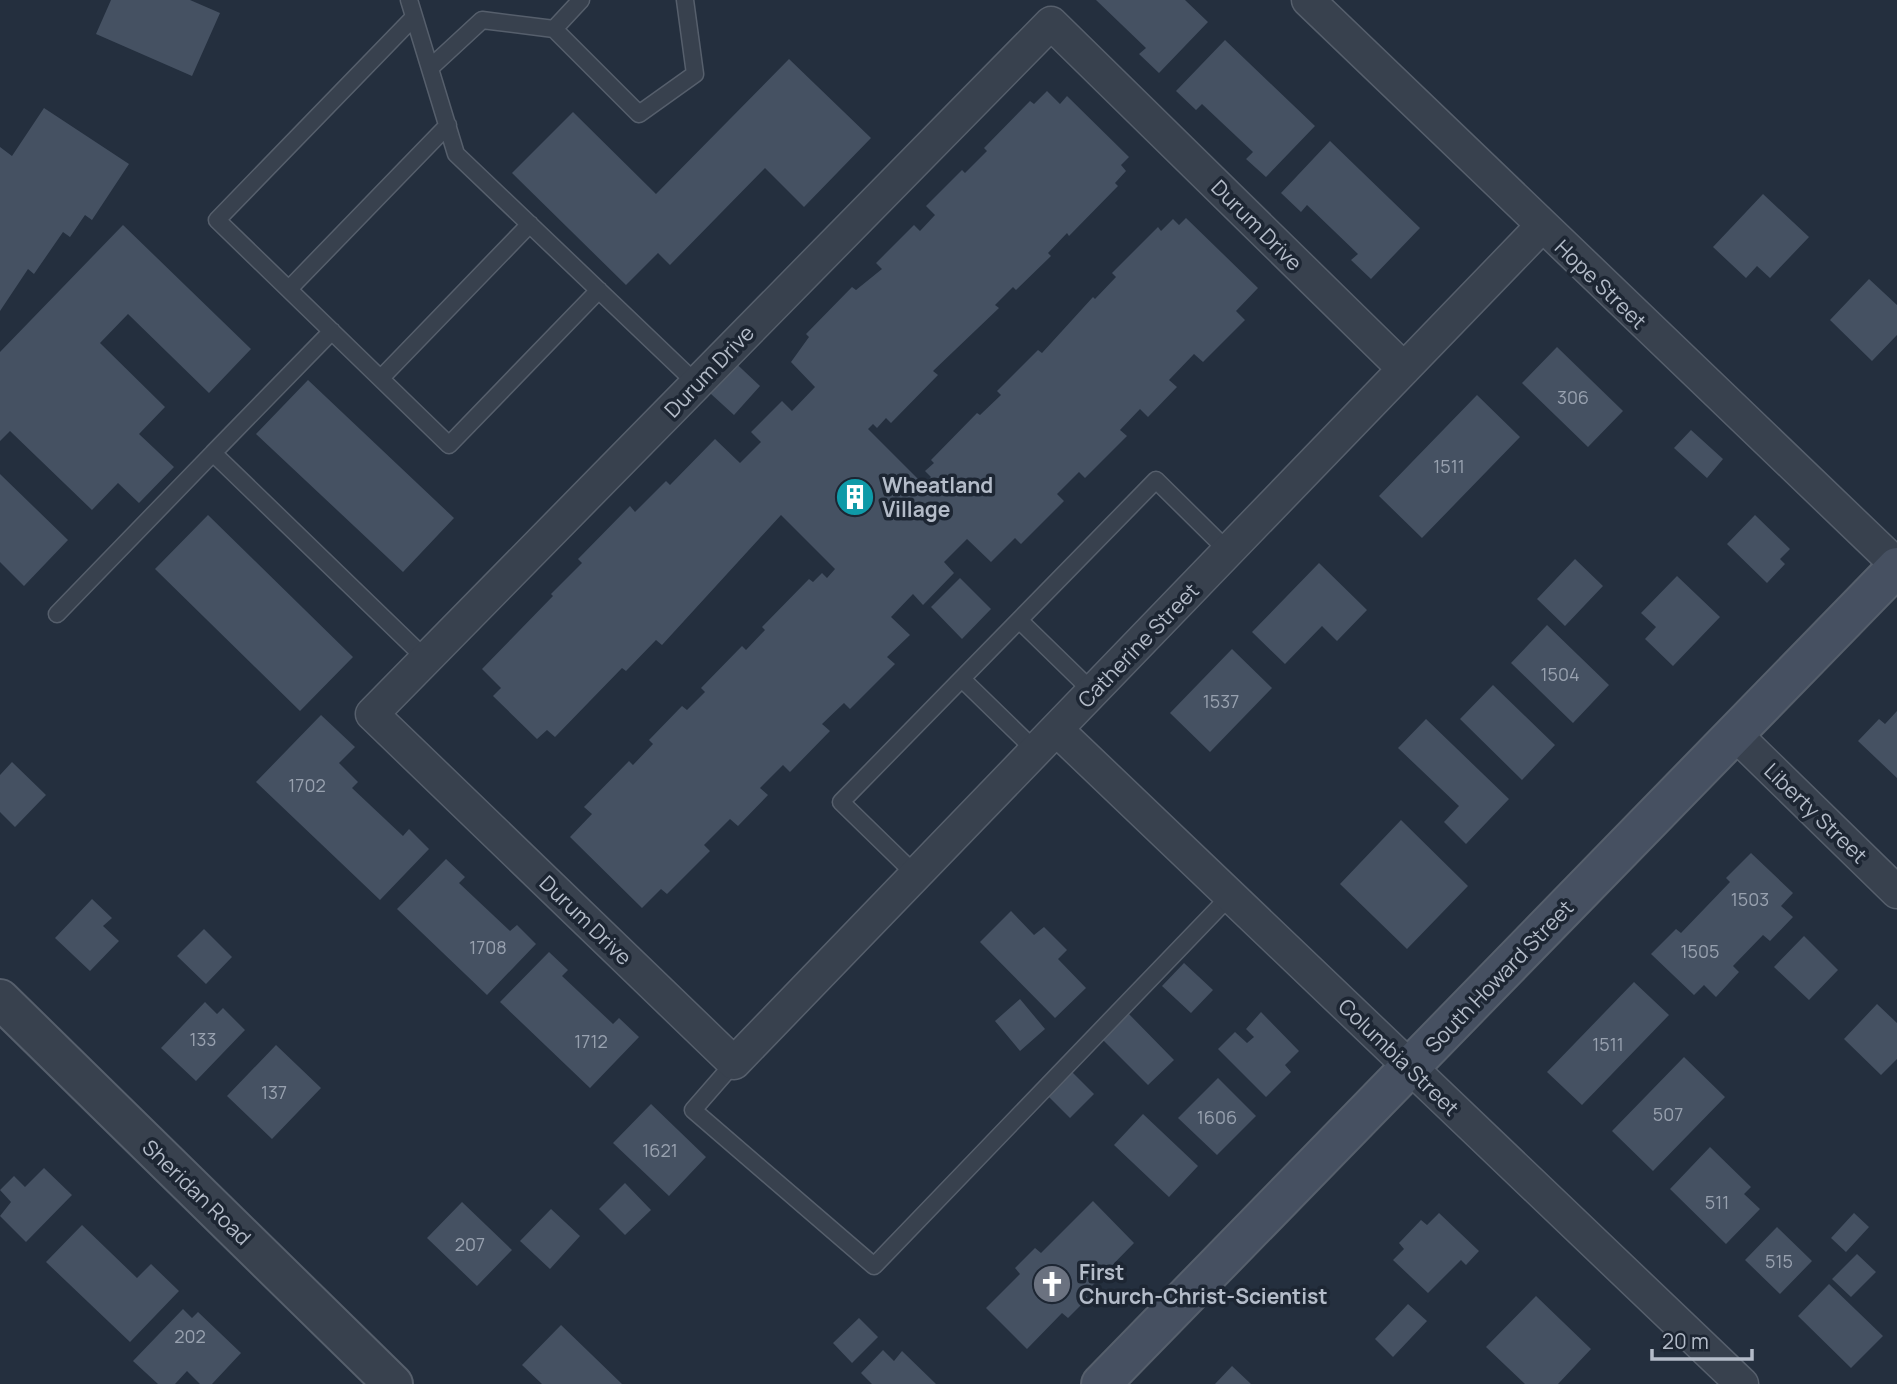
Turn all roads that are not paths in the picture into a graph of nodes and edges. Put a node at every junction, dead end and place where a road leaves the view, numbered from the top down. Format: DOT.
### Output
graph roads {
  1 [pos="410,0"];
  2 [pos="581,0"];
  3 [pos="685,0"];
  4 [pos="1308,0"];
  5 [pos="414,17"];
  6 [pos="554,29"];
  7 [pos="430,68"];
  8 [pos="448,125"];
  9 [pos="530,224"];
  10 [pos="1541,227"];
  11 [pos="289,289"];
  12 [pos="599,290"];
  13 [pos="332,331"];
  14 [pos="1404,369"];
  15 [pos="381,378"];
  16 [pos="697,384"];
  17 [pos="213,453"];
  18 [pos="1228,551"];
  19 [pos="1897,566"];
  20 [pos="57,614"];
  21 [pos="1019,620"];
  22 [pos="426,659"];
  23 [pos="962,679"];
  24 [pos="1093,692"];
  25 [pos="1734,734"];
  26 [pos="1046,741"];
  27 [pos="916,875"];
  28 [pos="1897,892"];
  29 [pos="1230,896"];
  30 [pos="0,999"];
  31 [pos="734,1063"];
  32 [pos="1410,1067"];
  33 [pos="393,1384"];
  34 [pos="1101,1384"];
  35 [pos="1742,1384"];
  1 -- 5 [label="lane"];
  2 -- 6 [label="lane"];
  3 -- 6 [label="lane"];
  4 -- 10 [label="street, Hope Street"];
  5 -- 7 [label="lane"];
  5 -- 11 [label="lane"];
  6 -- 7 [label="lane"];
  7 -- 8 [label="lane"];
  8 -- 9 [label="lane"];
  8 -- 11 [label="lane"];
  9 -- 12 [label="lane"];
  9 -- 15 [label="lane"];
  10 -- 14 [label="street, Catherine Street"];
  10 -- 19 [label="street, Hope Street"];
  11 -- 13 [label="lane"];
  12 -- 15 [label="lane"];
  12 -- 16 [label="lane"];
  13 -- 15 [label="lane"];
  13 -- 17 [label="lane"];
  14 -- 16 [label="street, Durum Drive"];
  14 -- 18 [label="street, Catherine Street"];
  16 -- 22 [label="street, Durum Drive"];
  17 -- 20 [label="lane"];
  17 -- 22 [label="lane"];
  18 -- 21 [label="lane"];
  18 -- 24 [label="street, Catherine Street"];
  19 -- 25 [label="main road, South Howard Street"];
  21 -- 23 [label="lane"];
  21 -- 24 [label="lane"];
  22 -- 31 [label="street, Durum Drive"];
  23 -- 26 [label="lane"];
  23 -- 27 [label="lane"];
  24 -- 26 [label="street, Catherine Street"];
  25 -- 28 [label="street, Liberty Street"];
  25 -- 32 [label="main road, South Howard Street"];
  26 -- 27 [label="street, Catherine Street"];
  26 -- 29 [label="street, Columbia Street"];
  27 -- 31 [label="street, Catherine Street"];
  29 -- 31 [label="lane"];
  29 -- 32 [label="street, Columbia Street"];
  30 -- 33 [label="street, Sheridan Road"];
  32 -- 34 [label="main road, South Howard Street"];
  32 -- 35 [label="street, Columbia Street"];
}
